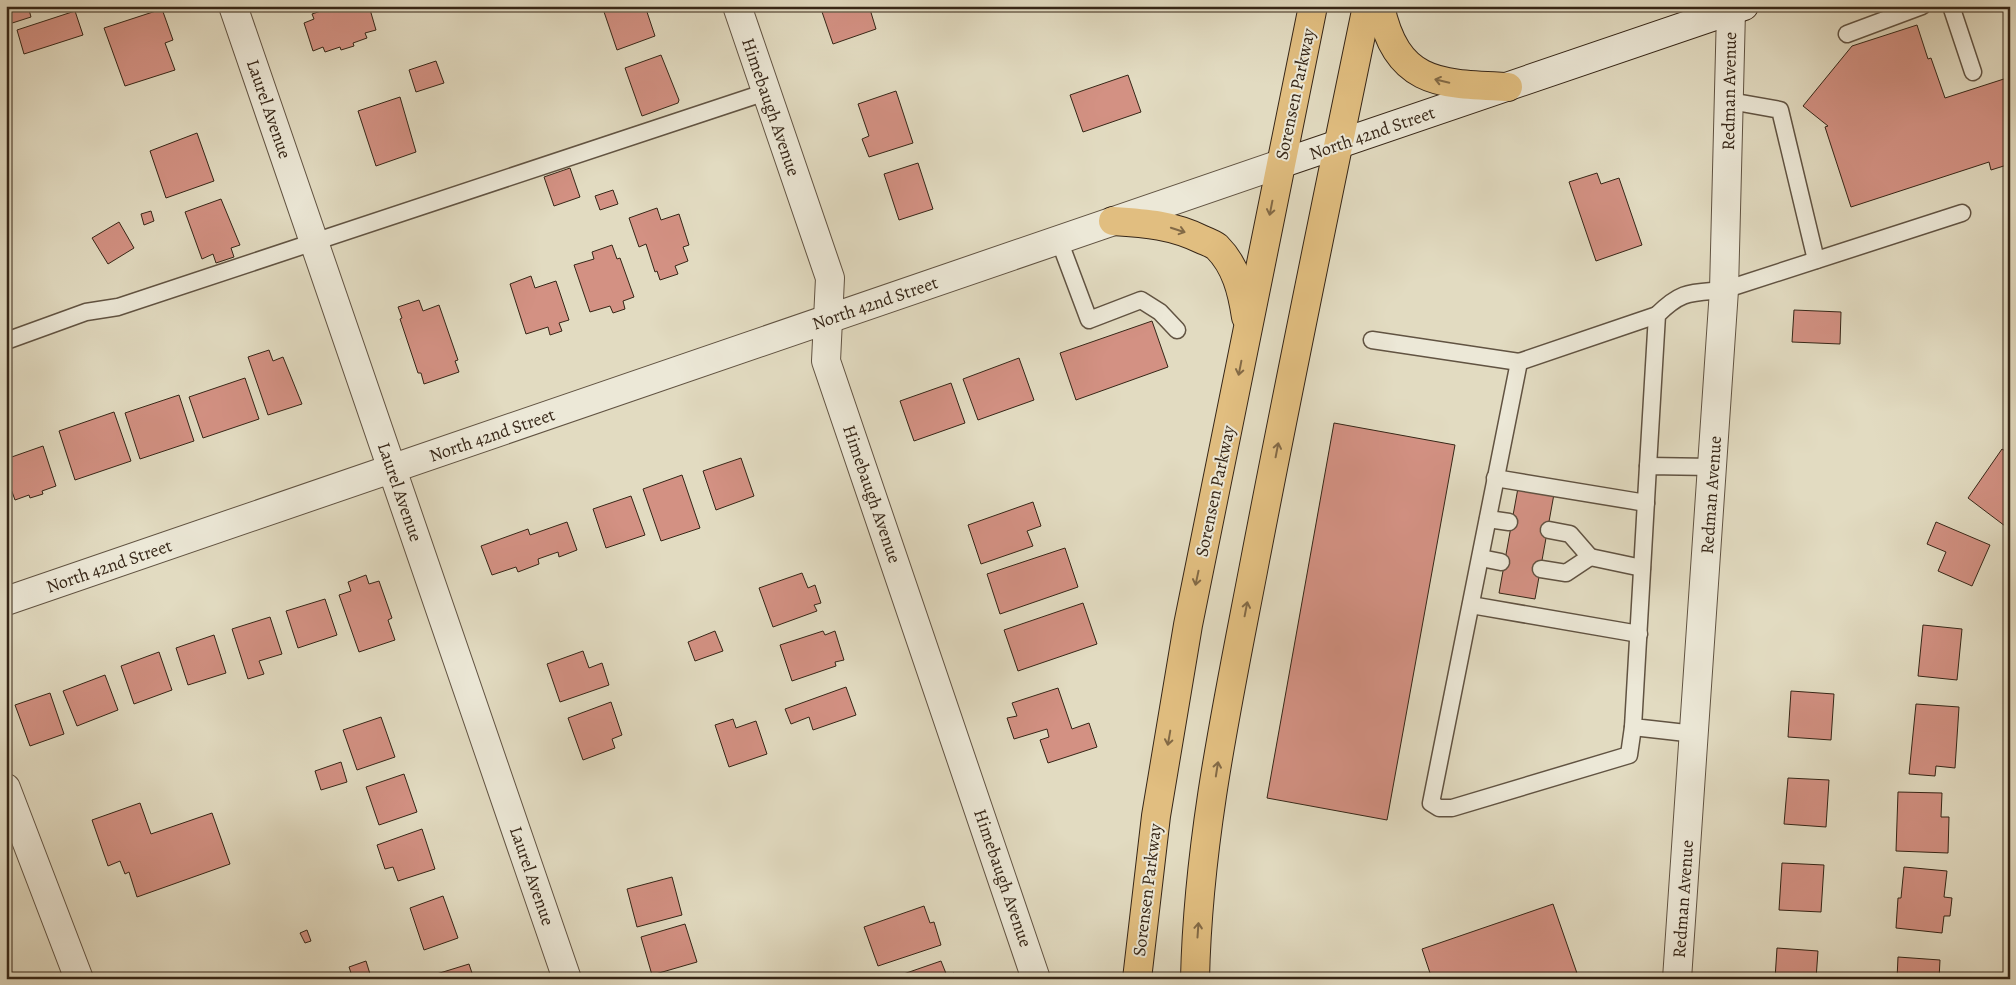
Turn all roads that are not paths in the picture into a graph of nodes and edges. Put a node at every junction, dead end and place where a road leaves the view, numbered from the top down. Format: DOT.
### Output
graph roads {
  1 [pos="233,6"];
  2 [pos="736,6"];
  3 [pos="1313,6"];
  4 [pos="1367,6"];
  5 [pos="1380,6"];
  6 [pos="1922,6"];
  7 [pos="1951,6"];
  8 [pos="1735,8"];
  9 [pos="1847,34"];
  10 [pos="1973,72"];
  11 [pos="1508,87"];
  12 [pos="766,92"];
  13 [pos="1730,101"];
  14 [pos="1338,145"];
  15 [pos="1280,164"];
  16 [pos="1962,213"];
  17 [pos="1113,221"];
  18 [pos="1059,240"];
  19 [pos="314,241"];
  20 [pos="1816,260"];
  21 [pos="1724,290"];
  22 [pos="1657,315"];
  23 [pos="828,320"];
  24 [pos="1177,330"];
  25 [pos="1247,330"];
  26 [pos="1372,340"];
  27 [pos="6,341"];
  28 [pos="1519,362"];
  29 [pos="1648,466"];
  30 [pos="1713,467"];
  31 [pos="393,470"];
  32 [pos="1495,478"];
  33 [pos="1646,503"];
  34 [pos="1488,519"];
  35 [pos="1508,522"];
  36 [pos="1549,530"];
  37 [pos="1590,557"];
  38 [pos="1480,558"];
  39 [pos="1501,562"];
  40 [pos="1642,568"];
  41 [pos="1542,569"];
  42 [pos="6,601"];
  43 [pos="1471,605"];
  44 [pos="1639,634"];
  45 [pos="1633,727"];
  46 [pos="1695,734"];
  47 [pos="6,788"];
  48 [pos="79,979"];
  49 [pos="567,979"];
  50 [pos="1036,979"];
  51 [pos="1137,979"];
  52 [pos="1195,979"];
  53 [pos="1677,979"];
  1 -- 19 [label="street, Laurel Avenue"];
  2 -- 12 [label="street, Himebaugh Avenue"];
  3 -- 15 [label="main road, Sorensen Parkway"];
  4 -- 14 [label="main road"];
  11 -- 5 [label="main road, one-way"];
  6 -- 9 [label="lane"];
  7 -- 10 [label="lane"];
  8 -- 11 [label="street, North 42nd Street"];
  8 -- 13 [label="street, Redman Avenue"];
  11 -- 14 [label="street, North 42nd Street"];
  12 -- 19 [label="lane"];
  12 -- 23 [label="street, Himebaugh Avenue"];
  13 -- 20 [label="lane"];
  13 -- 21 [label="street, Redman Avenue"];
  14 -- 15 [label="street, North 42nd Street"];
  52 -- 14 [label="main road, one-way"];
  15 -- 17 [label="street, North 42nd Street"];
  15 -- 25 [label="main road, Sorensen Parkway, one-way"];
  16 -- 20 [label="lane"];
  17 -- 18 [label="street, North 42nd Street"];
  17 -- 25 [label="main road, one-way"];
  18 -- 23 [label="street, North 42nd Street"];
  18 -- 24 [label="lane"];
  19 -- 27 [label="lane"];
  19 -- 31 [label="street, Laurel Avenue"];
  20 -- 21 [label="lane"];
  21 -- 22 [label="lane"];
  21 -- 30 [label="street, Redman Avenue"];
  22 -- 28 [label="lane"];
  22 -- 29 [label="lane"];
  23 -- 31 [label="street, North 42nd Street"];
  23 -- 50 [label="street, Himebaugh Avenue"];
  25 -- 51 [label="main road, Sorensen Parkway, one-way"];
  26 -- 28 [label="lane"];
  28 -- 32 [label="lane"];
  29 -- 30 [label="lane"];
  29 -- 33 [label="lane"];
  30 -- 46 [label="street, Redman Avenue"];
  31 -- 42 [label="street, North 42nd Street"];
  31 -- 49 [label="street, Laurel Avenue"];
  32 -- 33 [label="lane"];
  32 -- 34 [label="lane"];
  33 -- 40 [label="lane"];
  34 -- 35 [label="lane"];
  34 -- 38 [label="lane"];
  36 -- 37 [label="lane"];
  37 -- 40 [label="lane"];
  37 -- 41 [label="lane"];
  38 -- 39 [label="lane"];
  38 -- 43 [label="lane"];
  40 -- 44 [label="lane"];
  43 -- 44 [label="lane"];
  43 -- 45 [label="lane"];
  44 -- 45 [label="lane"];
  45 -- 46 [label="lane"];
  46 -- 53 [label="street, Redman Avenue"];
  47 -- 48 [label="street"];
}
